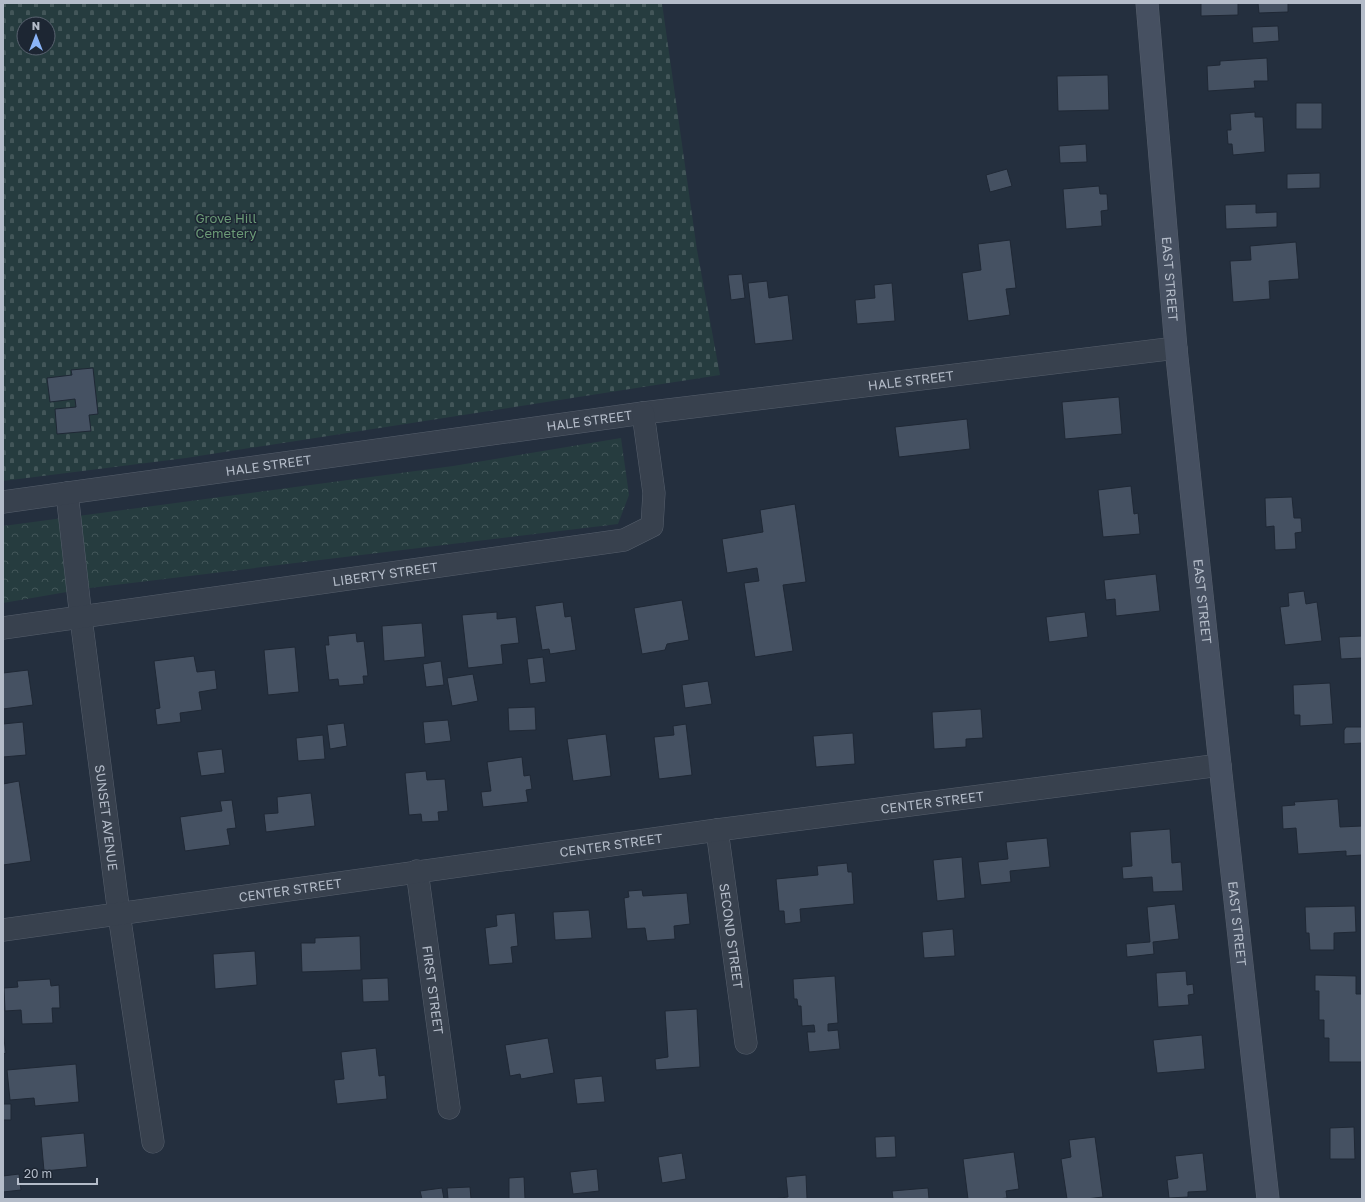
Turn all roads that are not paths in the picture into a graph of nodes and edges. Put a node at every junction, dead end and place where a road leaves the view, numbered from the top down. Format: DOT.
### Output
graph roads {
  1 [pos="1147,3"];
  2 [pos="1176,348"];
  3 [pos="643,413"];
  4 [pos="67,493"];
  5 [pos="3,502"];
  6 [pos="81,618"];
  7 [pos="3,628"];
  8 [pos="1220,765"];
  9 [pos="716,830"];
  10 [pos="417,871"];
  11 [pos="119,914"];
  12 [pos="3,930"];
  13 [pos="746,1043"];
  14 [pos="449,1108"];
  15 [pos="153,1142"];
  16 [pos="1268,1199"];
  1 -- 2 [label="street, EAST STREET"];
  2 -- 3 [label="street, HALE STREET"];
  2 -- 8 [label="street, EAST STREET"];
  3 -- 4 [label="street, HALE STREET"];
  3 -- 6 [label="street, LIBERTY STREET"];
  4 -- 5 [label="street, HALE STREET"];
  4 -- 6 [label="street, SUNSET AVENUE"];
  6 -- 7 [label="street, LIBERTY STREET"];
  6 -- 11 [label="street, SUNSET AVENUE"];
  8 -- 9 [label="street, CENTER STREET"];
  8 -- 16 [label="street, EAST STREET"];
  9 -- 10 [label="street, CENTER STREET"];
  9 -- 13 [label="street, SECOND STREET"];
  10 -- 11 [label="street, CENTER STREET"];
  10 -- 14 [label="street, FIRST STREET"];
  11 -- 12 [label="street, CENTER STREET"];
  11 -- 15 [label="street, SUNSET AVENUE"];
}
